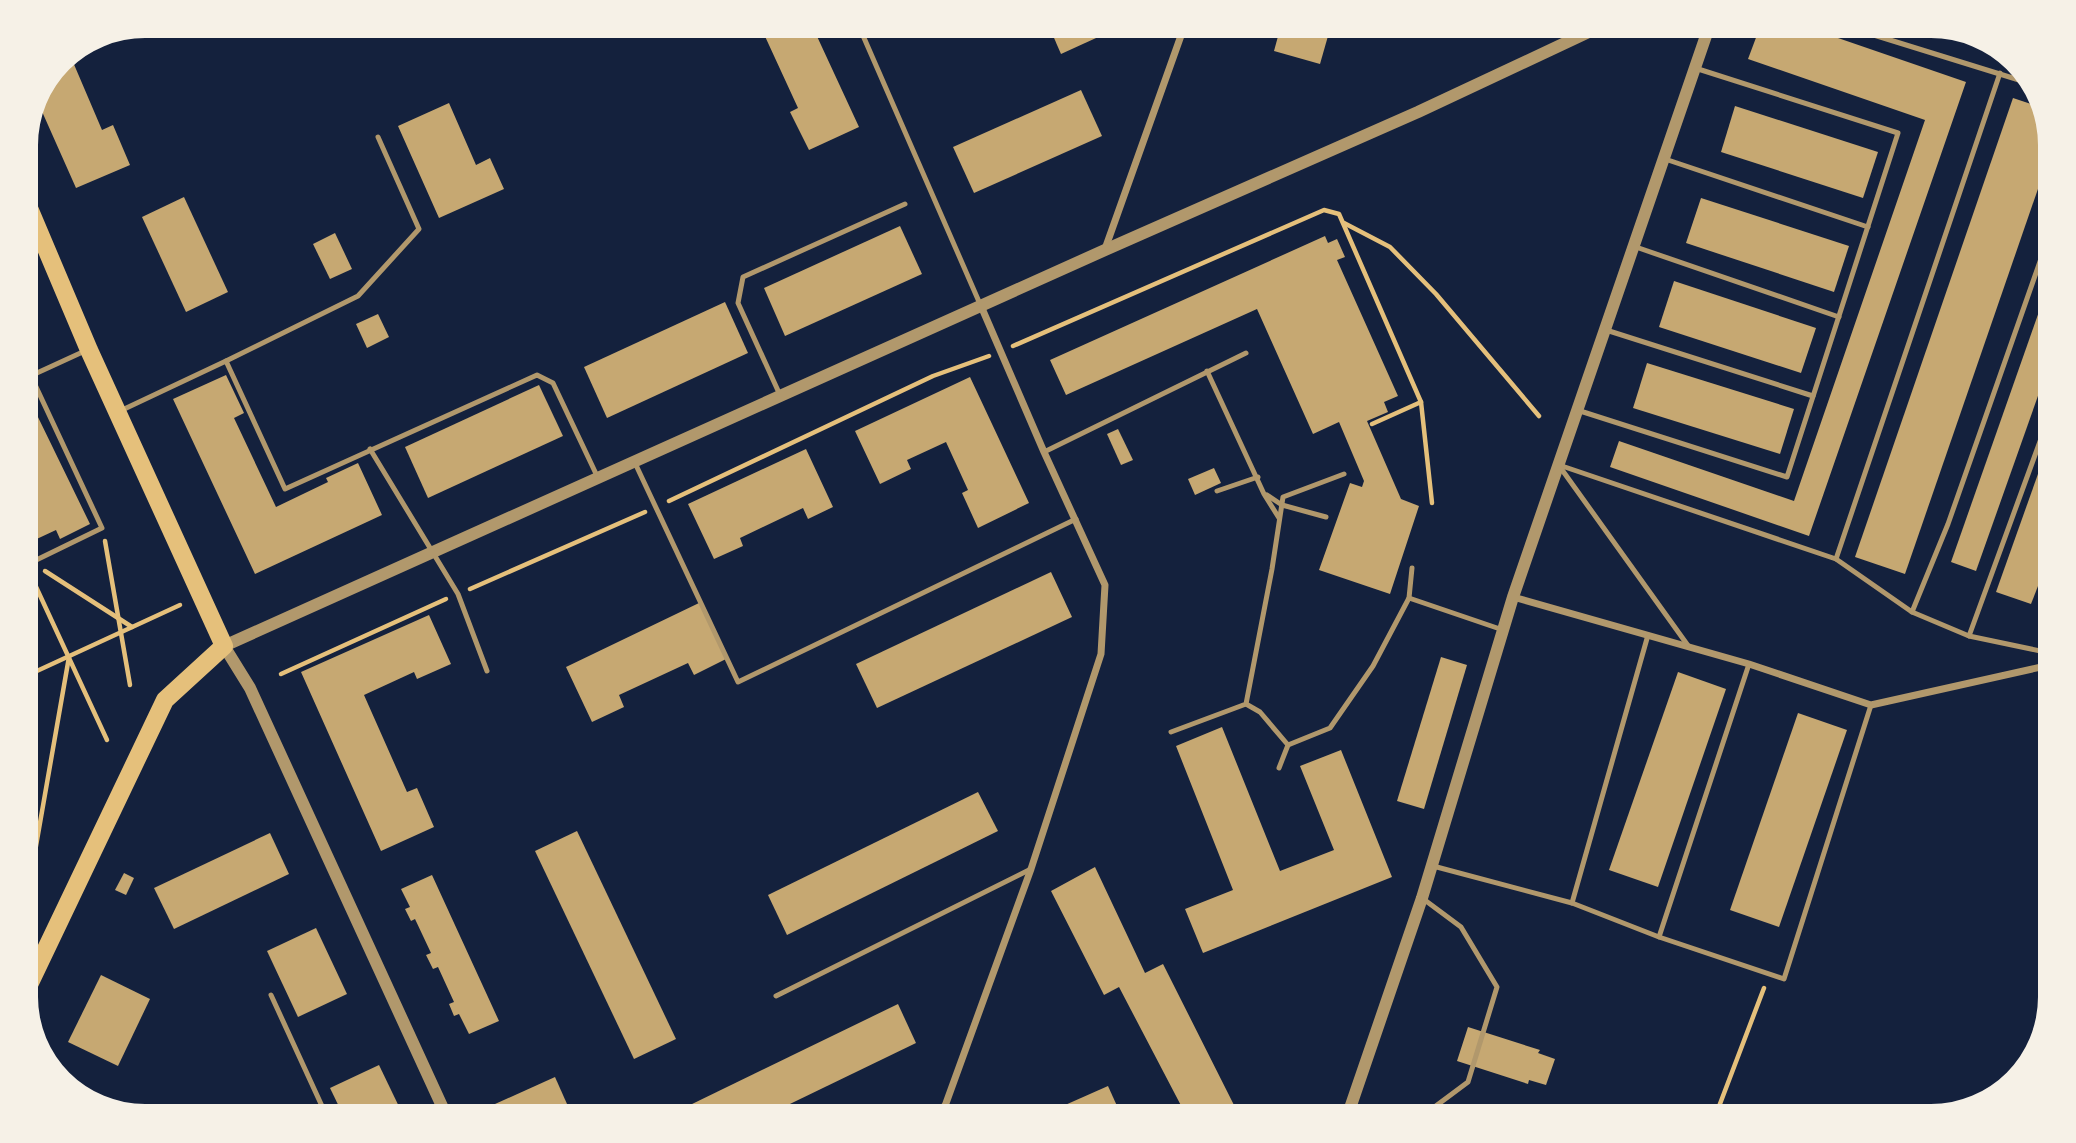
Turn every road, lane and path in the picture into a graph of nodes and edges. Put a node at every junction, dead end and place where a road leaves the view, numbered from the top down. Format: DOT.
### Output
graph roads {
  1 [pos="864,38"];
  2 [pos="1180,38"];
  3 [pos="1576,38"];
  4 [pos="1705,38"];
  5 [pos="1885,38"];
  6 [pos="1695,68"];
  7 [pos="2000,73"];
  8 [pos="2013,77"];
  9 [pos="378,137"];
  10 [pos="1664,158"];
  11 [pos="905,204"];
  12 [pos="1343,222"];
  13 [pos="1868,227"];
  14 [pos="39,232"];
  15 [pos="1633,246"];
  16 [pos="1105,250"];
  17 [pos="2037,270"];
  18 [pos="981,306"];
  19 [pos="1839,317"];
  20 [pos="1605,330"];
  21 [pos="89,349"];
  22 [pos="1001,351"];
  23 [pos="1246,353"];
  24 [pos="226,361"];
  25 [pos="1207,371"];
  26 [pos="39,372"];
  27 [pos="780,395"];
  28 [pos="1813,396"];
  29 [pos="39,398"];
  30 [pos="1421,402"];
  31 [pos="1577,410"];
  32 [pos="117,413"];
  33 [pos="1539,416"];
  34 [pos="1372,424"];
  35 [pos="370,449"];
  36 [pos="2037,449"];
  37 [pos="1044,452"];
  38 [pos="635,463"];
  39 [pos="1558,465"];
  40 [pos="1344,474"];
  41 [pos="1258,477"];
  42 [pos="598,480"];
  43 [pos="1217,491"];
  44 [pos="1264,494"];
  45 [pos="1432,503"];
  46 [pos="1282,505"];
  47 [pos="655,507"];
  48 [pos="1279,517"];
  49 [pos="1326,517"];
  50 [pos="1076,519"];
  51 [pos="102,528"];
  52 [pos="435,552"];
  53 [pos="39,559"];
  54 [pos="1836,559"];
  55 [pos="1412,568"];
  56 [pos="39,571"];
  57 [pos="39,589"];
  58 [pos="458,594"];
  59 [pos="1513,597"];
  60 [pos="1409,598"];
  61 [pos="180,605"];
  62 [pos="1912,612"];
  63 [pos="118,618"];
  64 [pos="132,628"];
  65 [pos="1503,630"];
  66 [pos="121,633"];
  67 [pos="1648,635"];
  68 [pos="1969,636"];
  69 [pos="224,646"];
  70 [pos="1689,647"];
  71 [pos="2038,650"];
  72 [pos="69,657"];
  73 [pos="1749,664"];
  74 [pos="2038,668"];
  75 [pos="39,670"];
  76 [pos="487,671"];
  77 [pos="281,674"];
  78 [pos="130,685"];
  79 [pos="1246,704"];
  80 [pos="1871,705"];
  81 [pos="1171,732"];
  82 [pos="107,740"];
  83 [pos="1288,746"];
  84 [pos="1279,768"];
  85 [pos="39,829"];
  86 [pos="1433,866"];
  87 [pos="1031,869"];
  88 [pos="1422,898"];
  89 [pos="1572,903"];
  90 [pos="1659,937"];
  91 [pos="39,964"];
  92 [pos="1770,974"];
  93 [pos="271,995"];
  94 [pos="776,996"];
  95 [pos="321,1104"];
  96 [pos="441,1104"];
  97 [pos="945,1104"];
  98 [pos="1352,1104"];
  99 [pos="1439,1104"];
  100 [pos="1720,1104"];
  1 -- 18 [label="lane"];
  2 -- 16 [label="street"];
  3 -- 16 [label="street"];
  4 -- 6 [label="street"];
  5 -- 7 [label="lane"];
  6 -- 10 [label="street"];
  6 -- 13 [label="lane"];
  7 -- 8 [label="lane"];
  7 -- 54 [label="lane"];
  9 -- 24 [label="lane"];
  10 -- 13 [label="lane"];
  10 -- 15 [label="street"];
  11 -- 27 [label="lane"];
  12 -- 22 [label="path"];
  12 -- 30 [label="path"];
  12 -- 33 [label="path"];
  13 -- 19 [label="lane"];
  14 -- 21 [label="main road"];
  15 -- 19 [label="lane"];
  15 -- 20 [label="street"];
  16 -- 18 [label="street"];
  17 -- 62 [label="lane"];
  18 -- 22 [label="street"];
  18 -- 27 [label="street"];
  19 -- 28 [label="lane"];
  20 -- 28 [label="lane"];
  20 -- 31 [label="street"];
  21 -- 26 [label="lane"];
  21 -- 32 [label="main road"];
  22 -- 37 [label="street"];
  22 -- 47 [label="path"];
  23 -- 25 [label="lane"];
  24 -- 32 [label="lane"];
  24 -- 35 [label="lane"];
  25 -- 37 [label="lane"];
  25 -- 41 [label="lane"];
  27 -- 38 [label="street"];
  28 -- 31 [label="lane"];
  29 -- 51 [label="lane"];
  30 -- 34 [label="path"];
  30 -- 45 [label="path"];
  31 -- 39 [label="street"];
  32 -- 69 [label="main road"];
  35 -- 42 [label="lane"];
  35 -- 52 [label="lane"];
  36 -- 68 [label="lane"];
  37 -- 50 [label="street"];
  38 -- 42 [label="street"];
  38 -- 47 [label="lane"];
  39 -- 54 [label="lane"];
  39 -- 59 [label="street"];
  39 -- 70 [label="lane"];
  40 -- 46 [label="lane"];
  41 -- 43 [label="lane"];
  41 -- 44 [label="lane"];
  42 -- 52 [label="street"];
  44 -- 46 [label="lane"];
  44 -- 48 [label="lane"];
  46 -- 48 [label="lane"];
  46 -- 49 [label="lane"];
  47 -- 50 [label="lane"];
  47 -- 58 [label="path"];
  48 -- 79 [label="lane"];
  50 -- 87 [label="street"];
  51 -- 53 [label="lane"];
  51 -- 63 [label="path"];
  52 -- 58 [label="lane"];
  52 -- 69 [label="street"];
  54 -- 62 [label="lane"];
  55 -- 60 [label="lane"];
  56 -- 63 [label="path"];
  57 -- 72 [label="path"];
  58 -- 76 [label="lane"];
  58 -- 77 [label="path"];
  59 -- 65 [label="street"];
  59 -- 67 [label="street"];
  60 -- 65 [label="lane"];
  60 -- 83 [label="lane"];
  61 -- 64 [label="path"];
  62 -- 68 [label="lane"];
  63 -- 64 [label="path"];
  63 -- 66 [label="path"];
  64 -- 66 [label="path"];
  65 -- 86 [label="street"];
  66 -- 72 [label="path"];
  66 -- 78 [label="path"];
  67 -- 70 [label="street"];
  67 -- 89 [label="lane"];
  68 -- 71 [label="lane"];
  69 -- 91 [label="main road"];
  69 -- 96 [label="street"];
  70 -- 73 [label="street"];
  72 -- 75 [label="path"];
  72 -- 82 [label="path"];
  72 -- 85 [label="path"];
  73 -- 80 [label="street"];
  73 -- 90 [label="lane"];
  74 -- 80 [label="street"];
  79 -- 81 [label="lane"];
  79 -- 83 [label="lane"];
  80 -- 92 [label="lane"];
  83 -- 84 [label="lane"];
  86 -- 88 [label="street"];
  86 -- 89 [label="lane"];
  87 -- 94 [label="lane"];
  87 -- 97 [label="street"];
  88 -- 98 [label="street"];
  88 -- 99 [label="lane"];
  89 -- 90 [label="lane"];
  90 -- 92 [label="lane"];
  92 -- 100 [label="path"];
  93 -- 95 [label="lane"];
}
